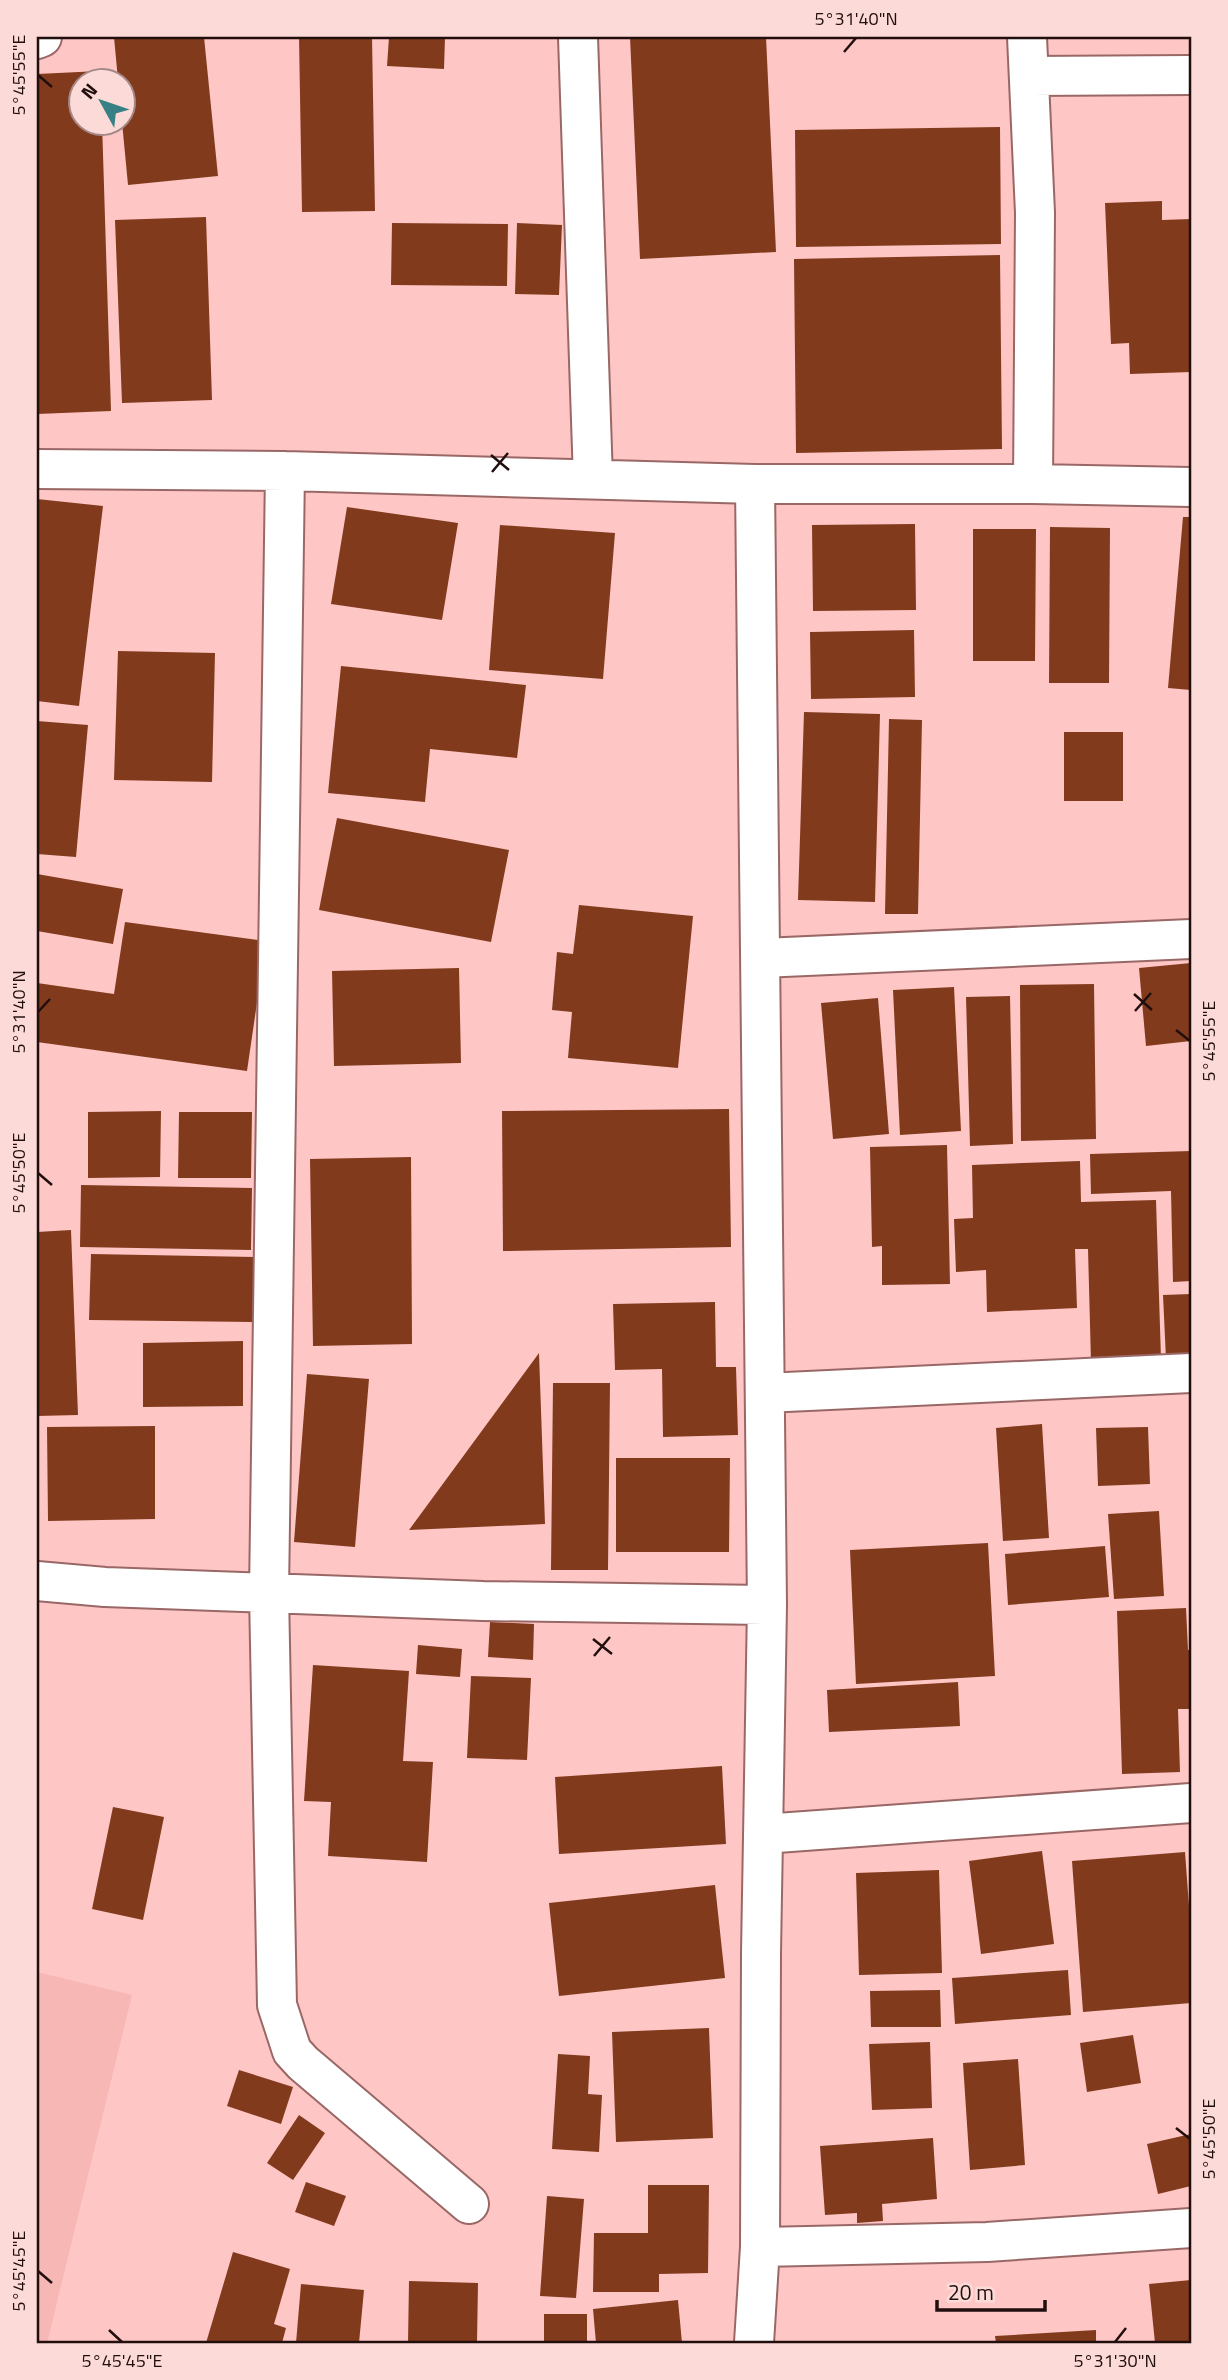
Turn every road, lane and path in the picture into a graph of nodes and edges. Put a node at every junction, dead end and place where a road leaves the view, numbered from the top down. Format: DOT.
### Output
graph roads {
  1 [pos="42,37"];
  2 [pos="578,37"];
  3 [pos="1027,37"];
  4 [pos="37,39"];
  5 [pos="1191,75"];
  6 [pos="1029,76"];
  7 [pos="37,469"];
  8 [pos="285,471"];
  9 [pos="593,479"];
  10 [pos="755,484"];
  11 [pos="1032,484"];
  12 [pos="1191,487"];
  13 [pos="1191,939"];
  14 [pos="761,958"];
  15 [pos="1191,1373"];
  16 [pos="765,1393"];
  17 [pos="37,1581"];
  18 [pos="269,1593"];
  19 [pos="767,1605"];
  20 [pos="1191,1803"];
  21 [pos="763,1834"];
  22 [pos="469,2204"];
  23 [pos="1191,2228"];
  24 [pos="760,2247"];
  25 [pos="754,2343"];
  1 -- 4 [label="street"];
  2 -- 9 [label="street"];
  3 -- 6 [label="street"];
  5 -- 6 [label="street"];
  6 -- 11 [label="street"];
  7 -- 8 [label="street"];
  8 -- 9 [label="street"];
  8 -- 18 [label="street"];
  9 -- 10 [label="street"];
  10 -- 11 [label="street"];
  10 -- 14 [label="street"];
  11 -- 12 [label="street"];
  13 -- 14 [label="street"];
  14 -- 16 [label="street"];
  15 -- 16 [label="street"];
  16 -- 19 [label="street"];
  17 -- 18 [label="street"];
  18 -- 19 [label="street"];
  18 -- 22 [label="street"];
  19 -- 21 [label="street"];
  20 -- 21 [label="street"];
  21 -- 24 [label="street"];
  23 -- 24 [label="street"];
  24 -- 25 [label="street"];
}
